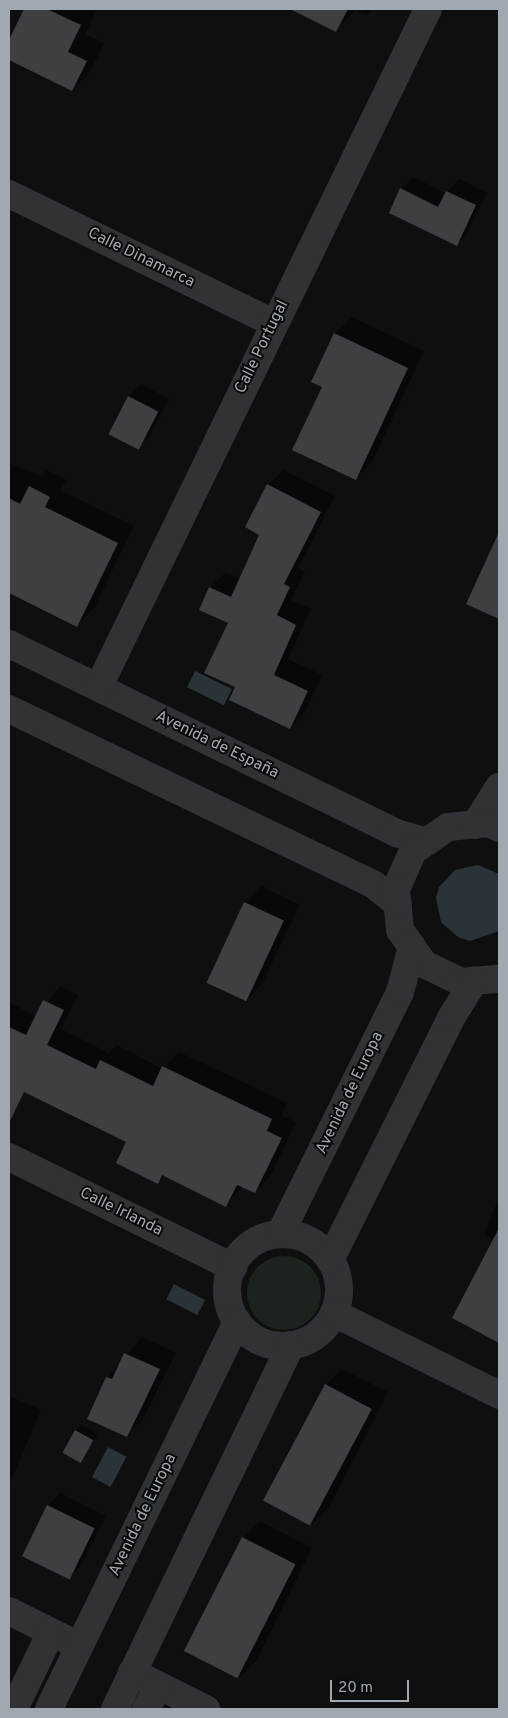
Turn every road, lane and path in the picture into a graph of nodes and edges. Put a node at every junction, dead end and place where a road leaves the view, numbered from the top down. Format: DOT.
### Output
graph roads {
  1 [pos="428,9"];
  2 [pos="9,194"];
  3 [pos="274,323"];
  4 [pos="9,644"];
  5 [pos="99,686"];
  6 [pos="9,709"];
  7 [pos="499,787"];
  8 [pos="487,826"];
  9 [pos="426,842"];
  10 [pos="398,904"];
  11 [pos="412,947"];
  12 [pos="487,980"];
  13 [pos="9,1157"];
  14 [pos="280,1234"];
  15 [pos="330,1260"];
  16 [pos="233,1267"];
  17 [pos="334,1313"];
  18 [pos="237,1321"];
  19 [pos="291,1345"];
  20 [pos="499,1395"];
  21 [pos="9,1611"];
  22 [pos="51,1632"];
  23 [pos="79,1647"];
  24 [pos="132,1672"];
  25 [pos="152,1698"];
  26 [pos="14,1709"];
  27 [pos="49,1709"];
  28 [pos="115,1709"];
  29 [pos="206,1709"];
  1 -- 3 [label="street, Calle Portugal"];
  2 -- 3 [label="street, Calle Dinamarca"];
  3 -- 5 [label="street, Calle Portugal"];
  4 -- 5 [label="street, Avenida de España"];
  5 -- 9 [label="street, Avenida de España"];
  6 -- 10 [label="street"];
  7 -- 8 [label="street"];
  8 -- 9 [label="street"];
  9 -- 10 [label="street"];
  10 -- 11 [label="street"];
  11 -- 12 [label="street"];
  11 -- 14 [label="street, Avenida de Europa"];
  12 -- 15 [label="street"];
  13 -- 16 [label="street, Calle Irlanda"];
  14 -- 15 [label="street"];
  14 -- 16 [label="street"];
  15 -- 17 [label="street"];
  16 -- 18 [label="street"];
  17 -- 19 [label="street"];
  17 -- 20 [label="street"];
  18 -- 19 [label="street"];
  18 -- 23 [label="street, Avenida de Europa"];
  19 -- 24 [label="street"];
  21 -- 22 [label="street"];
  22 -- 23 [label="street"];
  22 -- 26 [label="street"];
  23 -- 27 [label="street, Avenida de Europa"];
  24 -- 25 [label="street"];
  24 -- 28 [label="street"];
  25 -- 29 [label="street"];
}
